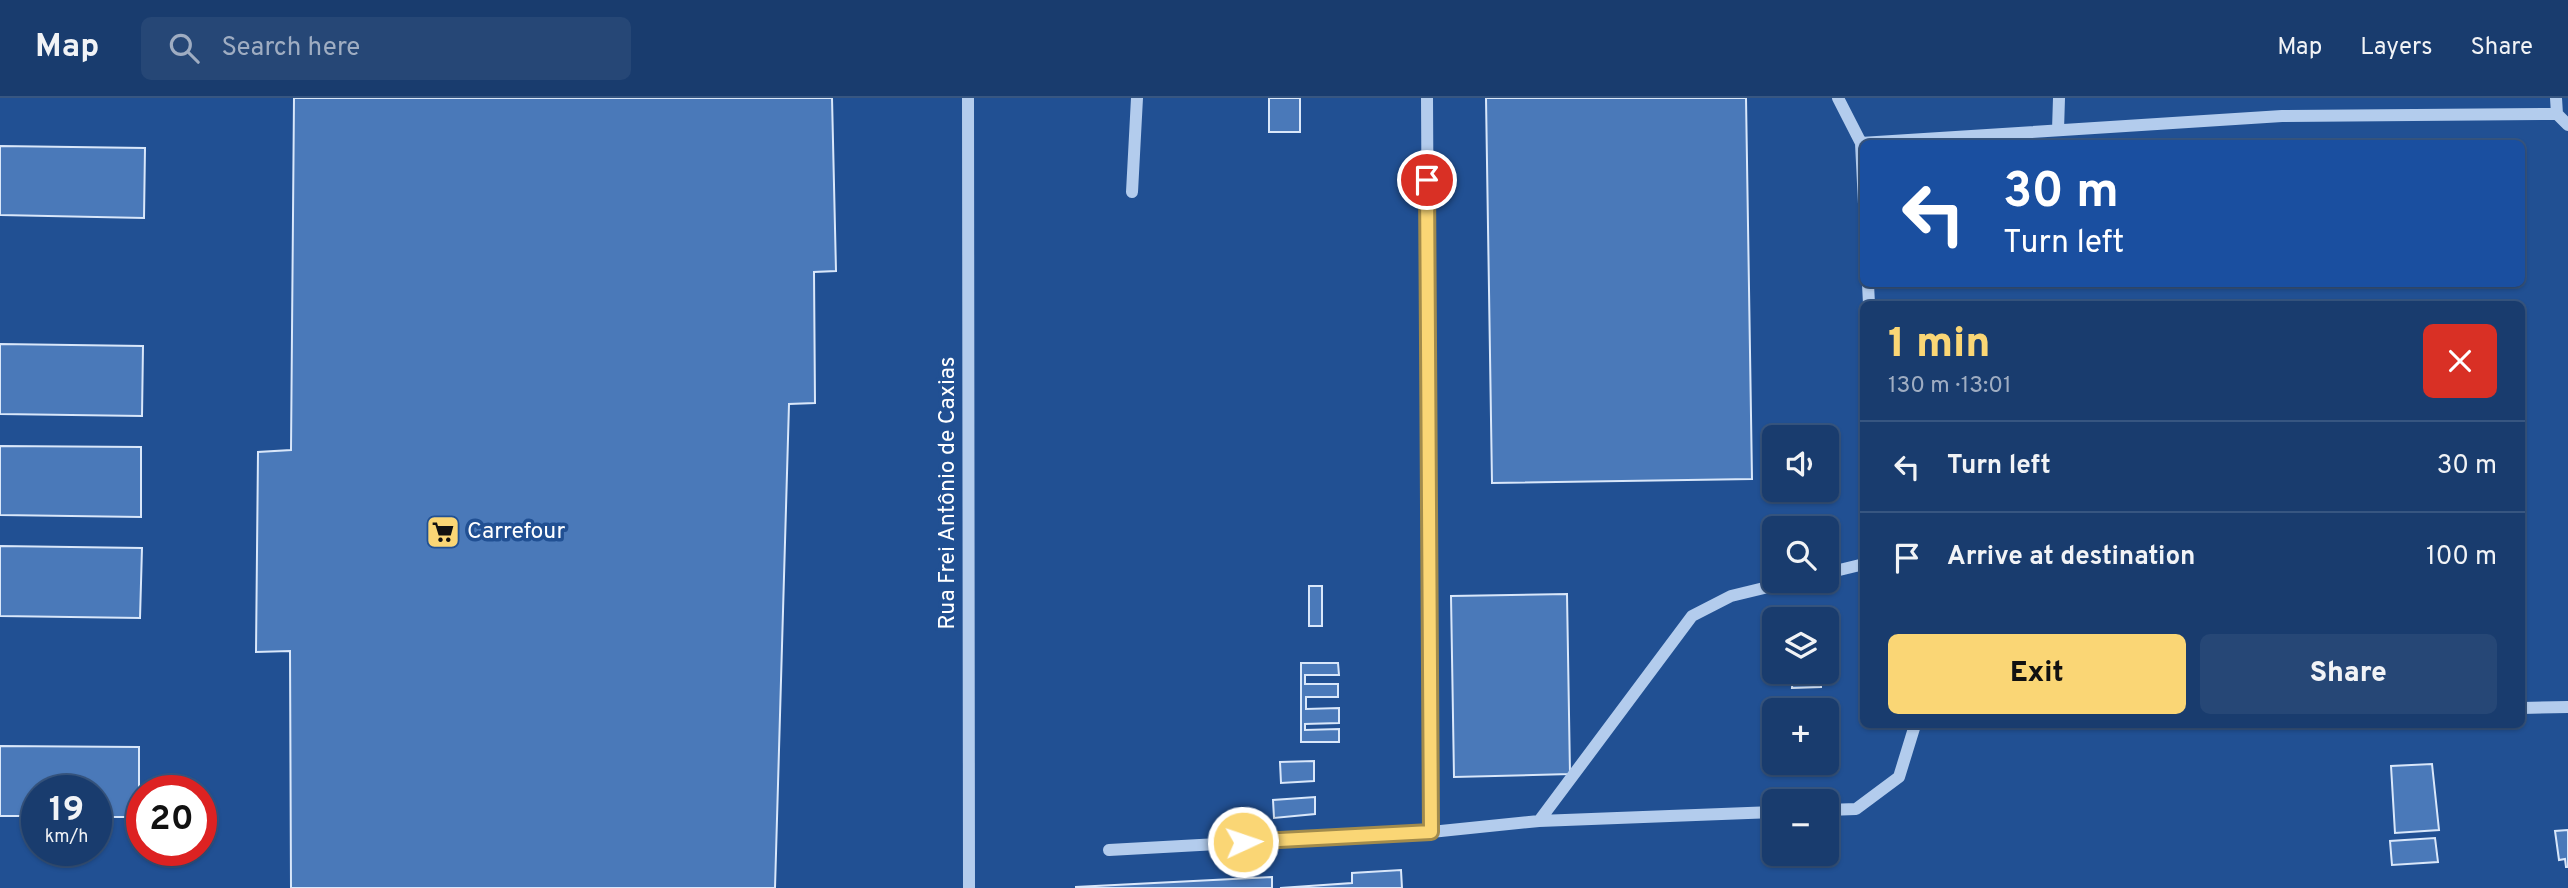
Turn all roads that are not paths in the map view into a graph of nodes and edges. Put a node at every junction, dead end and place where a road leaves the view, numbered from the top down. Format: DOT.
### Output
graph roads {
  1 [pos="968,98"];
  2 [pos="1137,98"];
  3 [pos="1427,98"];
  4 [pos="1838,98"];
  5 [pos="2059,98"];
  6 [pos="2556,98"];
  7 [pos="2557,114"];
  8 [pos="2568,125"];
  9 [pos="2058,130"];
  10 [pos="1906,140"];
  11 [pos="1860,141"];
  12 [pos="1132,192"];
  13 [pos="1860,565"];
  14 [pos="1839,570"];
  15 [pos="1762,588"];
  16 [pos="2568,707"];
  17 [pos="2525,708"];
  18 [pos="1914,728"];
  19 [pos="1839,810"];
  20 [pos="1762,813"];
  21 [pos="1539,821"];
  22 [pos="1431,832"];
  23 [pos="1109,850"];
  24 [pos="969,888"];
  1 -- 24 [label="street, Rua Frei Antônio de Caxias"];
  2 -- 12 [label="street"];
  3 -- 22 [label="street"];
  4 -- 11 [label="street"];
  5 -- 9 [label="street"];
  6 -- 7 [label="street"];
  7 -- 8 [label="street"];
  7 -- 9 [label="street"];
  9 -- 10 [label="street"];
  13 -- 14 [label="street"];
  15 -- 21 [label="street"];
  16 -- 17 [label="street"];
  18 -- 19 [label="street"];
  20 -- 21 [label="street"];
  21 -- 22 [label="street"];
  22 -- 23 [label="street"];
}
